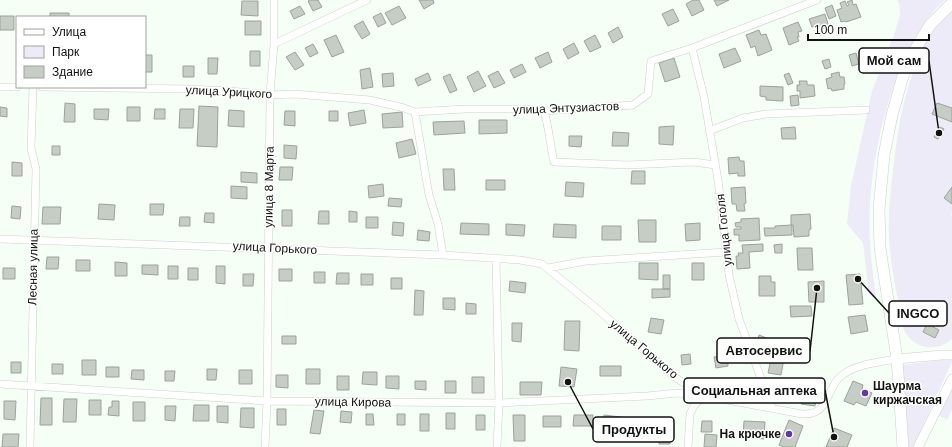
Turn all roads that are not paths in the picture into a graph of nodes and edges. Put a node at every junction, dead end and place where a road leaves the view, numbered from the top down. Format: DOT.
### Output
graph roads {
  1 [pos="274,0"];
  2 [pos="367,0"];
  3 [pos="817,0"];
  4 [pos="952,3"];
  5 [pos="274,44"];
  6 [pos="692,48"];
  7 [pos="0,87"];
  8 [pos="16,87"];
  9 [pos="33,88"];
  10 [pos="115,88"];
  11 [pos="270,95"];
  12 [pos="866,110"];
  13 [pos="544,111"];
  14 [pos="415,112"];
  15 [pos="709,131"];
  16 [pos="715,164"];
  17 [pos="0,239"];
  18 [pos="34,240"];
  19 [pos="268,249"];
  20 [pos="726,252"];
  21 [pos="443,255"];
  22 [pos="496,258"];
  23 [pos="548,268"];
  24 [pos="952,355"];
  25 [pos="897,358"];
  26 [pos="952,379"];
  27 [pos="0,384"];
  28 [pos="31,386"];
  29 [pos="706,396"];
  30 [pos="266,401"];
  31 [pos="499,403"];
  32 [pos="772,408"];
  33 [pos="30,447"];
  34 [pos="265,447"];
  35 [pos="498,447"];
  36 [pos="688,447"];
  37 [pos="903,447"];
  38 [pos="918,447"];
  1 -- 5 [label="street, улица 8 Марта"];
  2 -- 5 [label="street"];
  3 -- 6 [label="street, улица Энтузиастов"];
  4 -- 25 [label="main road"];
  5 -- 11 [label="street, улица 8 Марта"];
  6 -- 13 [label="street, улица Энтузиастов"];
  6 -- 15 [label="street, улица Гоголя"];
  7 -- 8 [label="street"];
  9 -- 18 [label="street, Лесная улица"];
  10 -- 11 [label="street, улица Урицкого"];
  11 -- 14 [label="street, улица Урицкого"];
  11 -- 19 [label="street, улица 8 Марта"];
  12 -- 15 [label="street"];
  13 -- 14 [label="street, улица Энтузиастов"];
  13 -- 16 [label="street"];
  14 -- 21 [label="street"];
  15 -- 16 [label="street, улица Гоголя"];
  16 -- 20 [label="street, улица Гоголя"];
  17 -- 18 [label="street, улица Горького"];
  18 -- 19 [label="street, улица Горького"];
  18 -- 28 [label="street, Лесная улица"];
  19 -- 21 [label="street, улица Горького"];
  19 -- 30 [label="street, улица 8 Марта"];
  20 -- 23 [label="street, улица Горького"];
  20 -- 32 [label="street, улица Гоголя"];
  21 -- 22 [label="street, улица Горького"];
  22 -- 23 [label="street, улица Горького"];
  22 -- 31 [label="street"];
  23 -- 29 [label="street, улица Горького"];
  24 -- 25 [label="street"];
  25 -- 32 [label="street, улица Горького"];
  25 -- 37 [label="main road"];
  26 -- 38 [label="street"];
  27 -- 28 [label="street, улица Кирова"];
  28 -- 30 [label="street, улица Кирова"];
  28 -- 33 [label="street, Лесная улица"];
  29 -- 31 [label="street, улица Кирова"];
  29 -- 32 [label="street, улица Горького"];
  29 -- 36 [label="street"];
  30 -- 31 [label="street, улица Кирова"];
  30 -- 34 [label="street, улица 8 Марта"];
  31 -- 35 [label="street"];
}
